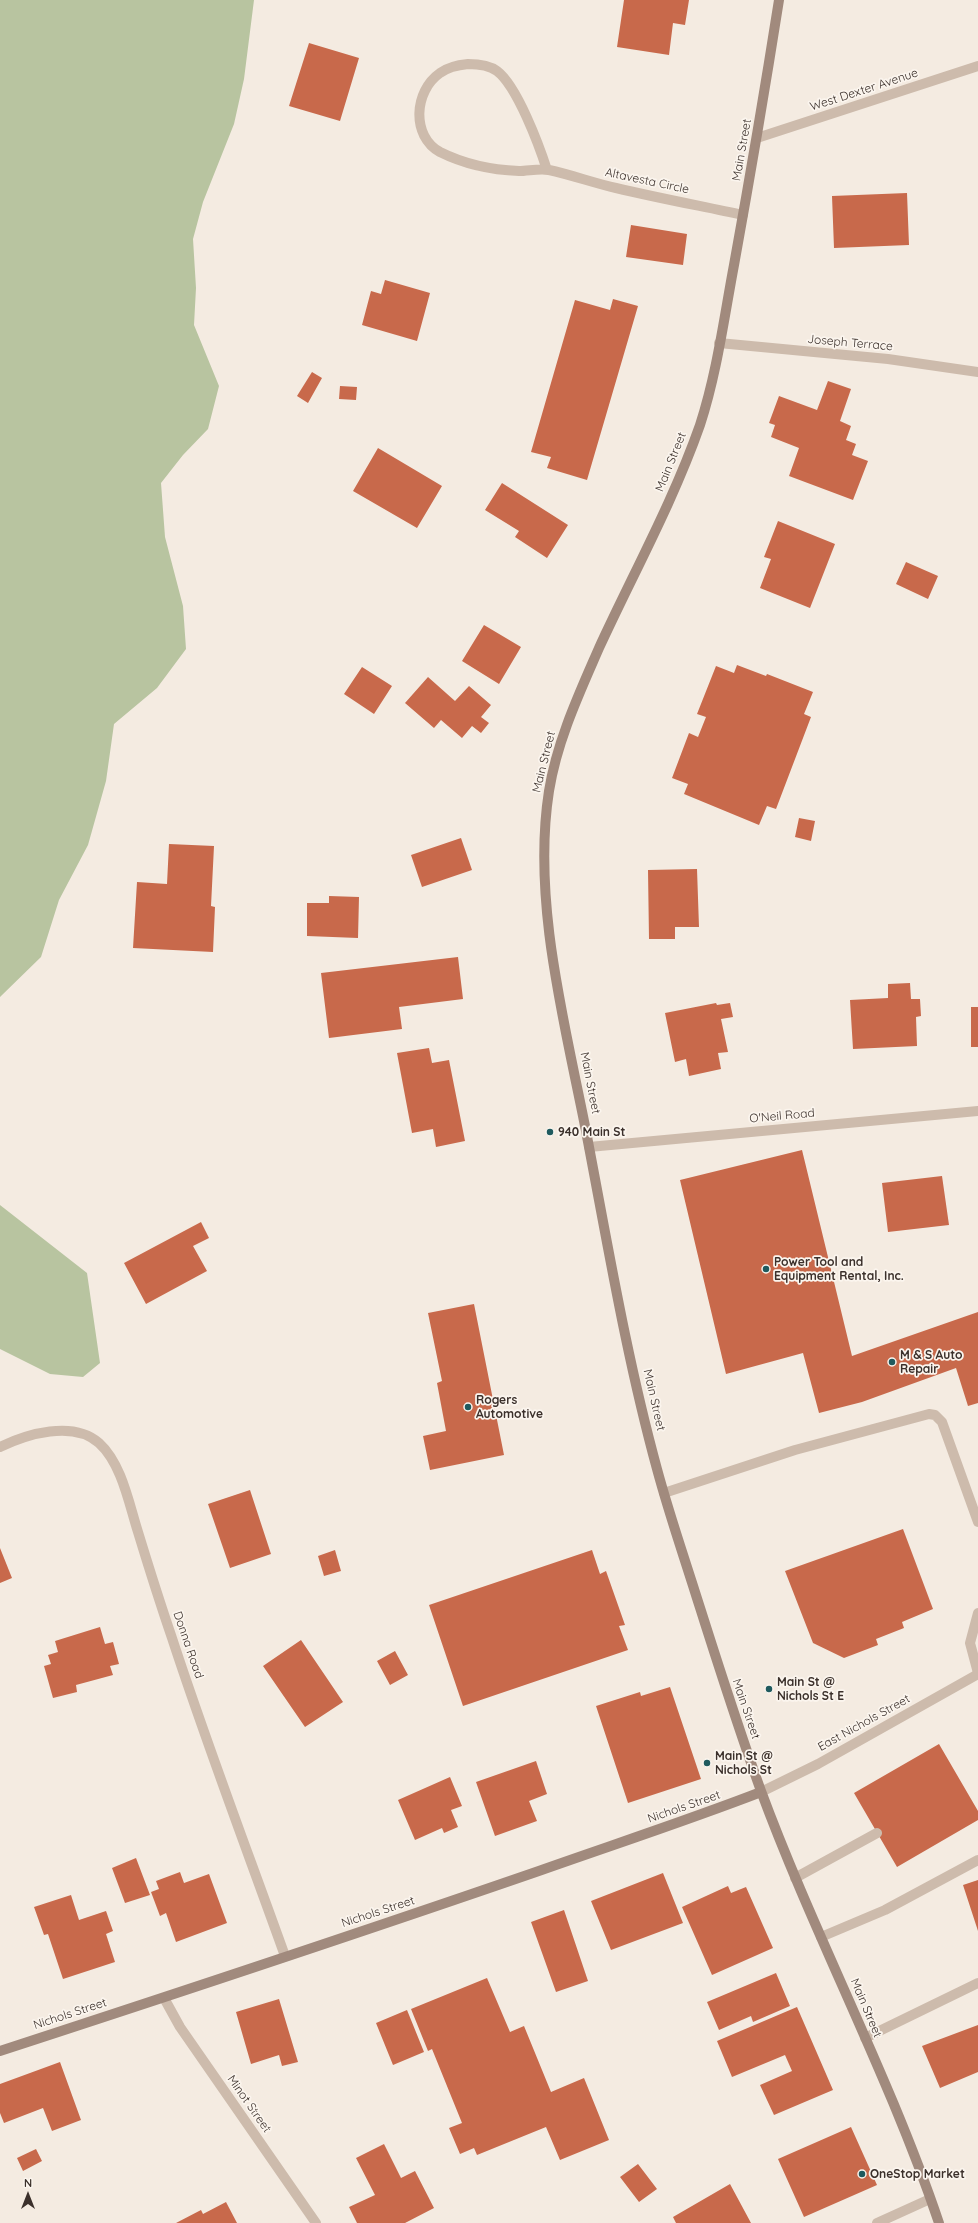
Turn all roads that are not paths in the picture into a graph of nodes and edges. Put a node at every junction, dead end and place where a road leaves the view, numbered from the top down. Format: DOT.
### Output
graph roads {
  1 [pos="779,0"];
  2 [pos="978,66"];
  3 [pos="757,138"];
  4 [pos="547,170"];
  5 [pos="743,214"];
  6 [pos="719,343"];
  7 [pos="978,372"];
  8 [pos="978,1111"];
  9 [pos="589,1147"];
  10 [pos="0,1447"];
  11 [pos="664,1493"];
  12 [pos="978,1522"];
  13 [pos="978,1613"];
  14 [pos="978,1674"];
  15 [pos="761,1792"];
  16 [pos="877,1833"];
  17 [pos="978,1860"];
  18 [pos="795,1878"];
  19 [pos="821,1937"];
  20 [pos="285,1956"];
  21 [pos="978,1983"];
  22 [pos="164,1998"];
  23 [pos="865,2038"];
  24 [pos="0,2051"];
  25 [pos="930,2199"];
  26 [pos="316,2223"];
  27 [pos="877,2223"];
  28 [pos="939,2223"];
  1 -- 3 [label="main road, Main Street"];
  2 -- 3 [label="street, West Dexter Avenue"];
  3 -- 5 [label="main road, Main Street"];
  4 -- 4 [label="street, Altavesta Circle"];
  4 -- 5 [label="street, Altavesta Circle"];
  5 -- 6 [label="main road, Main Street"];
  6 -- 7 [label="street, Joseph Terrace"];
  6 -- 9 [label="main road, Main Street"];
  8 -- 9 [label="street, O'Neil Road"];
  9 -- 11 [label="main road, Main Street"];
  10 -- 20 [label="street, Donna Road"];
  11 -- 12 [label="street"];
  11 -- 15 [label="main road, Main Street"];
  13 -- 14 [label="street"];
  14 -- 15 [label="street, East Nichols Street"];
  15 -- 18 [label="main road, Main Street"];
  15 -- 20 [label="main road, Nichols Street"];
  16 -- 18 [label="street"];
  17 -- 19 [label="street"];
  18 -- 19 [label="main road, Main Street"];
  19 -- 23 [label="main road, Main Street"];
  20 -- 22 [label="main road, Nichols Street"];
  21 -- 23 [label="street"];
  22 -- 24 [label="main road, Nichols Street"];
  22 -- 26 [label="street, Minot Street"];
  23 -- 25 [label="main road, Main Street"];
  25 -- 27 [label="street"];
  25 -- 28 [label="main road, Main Street"];
}
